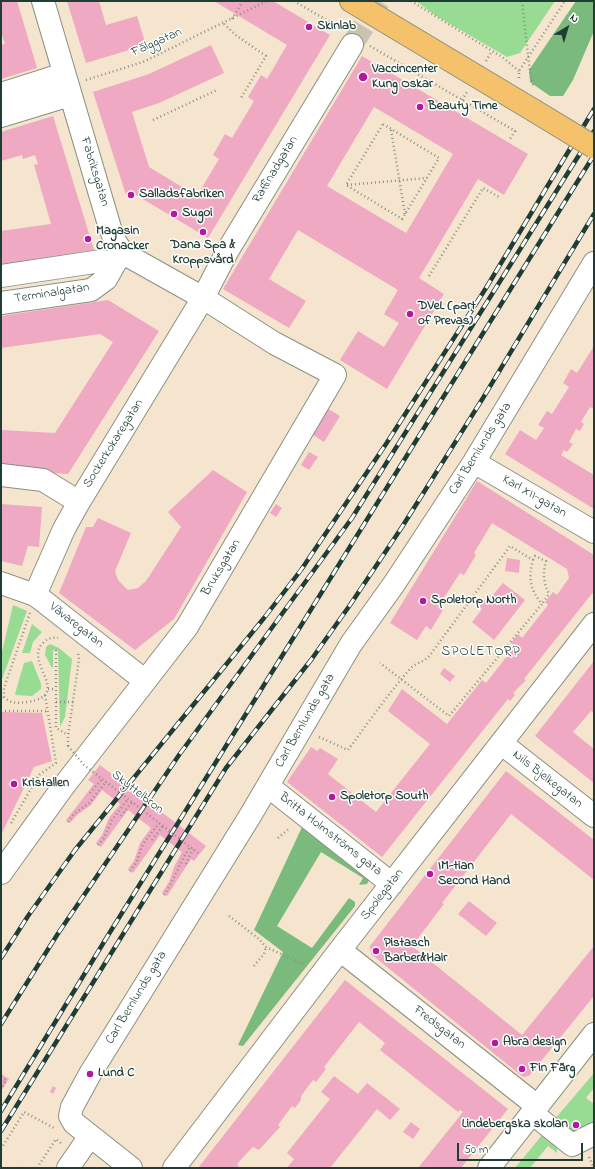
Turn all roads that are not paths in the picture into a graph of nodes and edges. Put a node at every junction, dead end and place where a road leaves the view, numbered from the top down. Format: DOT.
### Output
graph roads {
  1 [pos="43,1"];
  2 [pos="351,1"];
  3 [pos="355,40"];
  4 [pos="67,85"];
  5 [pos="1,94"];
  6 [pos="1,116"];
  7 [pos="594,147"];
  8 [pos="119,258"];
  9 [pos="594,263"];
  10 [pos="1,276"];
  11 [pos="203,298"];
  12 [pos="1,303"];
  13 [pos="474,462"];
  14 [pos="1,475"];
  15 [pos="79,502"];
  16 [pos="594,532"];
  17 [pos="1,583"];
  18 [pos="35,596"];
  19 [pos="594,624"];
  20 [pos="144,680"];
  21 [pos="501,743"];
  22 [pos="268,786"];
  23 [pos="594,816"];
  24 [pos="1,873"];
  25 [pos="392,884"];
  26 [pos="340,950"];
  27 [pos="594,1034"];
  28 [pos="535,1109"];
  29 [pos="594,1134"];
  30 [pos="90,1136"];
  31 [pos="68,1168"];
  32 [pos="131,1168"];
  33 [pos="174,1168"];
  34 [pos="489,1168"];
  1 -- 4 [label="street, Fabriksgatan"];
  2 -- 7 [label="main road, bridge"];
  3 -- 11 [label="street, Raffinadgatan"];
  4 -- 5 [label="street"];
  4 -- 6 [label="street"];
  4 -- 8 [label="street, Fabriksgatan"];
  8 -- 10 [label="street, Terminalgatan"];
  8 -- 11 [label="street"];
  8 -- 12 [label="street, Terminalgatan"];
  9 -- 13 [label="street, Carl Bernlunds gata"];
  11 -- 15 [label="street, Sockerkokaregatan"];
  11 -- 20 [label="street, Bruksgatan"];
  13 -- 16 [label="street, Karl XII-gatan"];
  13 -- 22 [label="street, Carl Bernlunds gata"];
  14 -- 15 [label="street"];
  15 -- 18 [label="street, Sockerkokaregatan"];
  17 -- 18 [label="street, Vävaregatan"];
  18 -- 20 [label="street, Vävaregatan"];
  19 -- 21 [label="street, Spolegatan"];
  20 -- 24 [label="street, Bruksgatan"];
  21 -- 23 [label="street, Nils Bjelkegatan"];
  21 -- 25 [label="street, Spolegatan"];
  22 -- 25 [label="street, Britta Holmströms gata"];
  22 -- 30 [label="street, Carl Bernlunds gata"];
  25 -- 26 [label="street, Spolegatan"];
  26 -- 28 [label="street, Fredsgatan"];
  26 -- 33 [label="street, Spolegatan"];
  27 -- 28 [label="street"];
  28 -- 29 [label="street, Fredsgatan"];
  28 -- 34 [label="street"];
  30 -- 31 [label="street"];
  30 -- 32 [label="street, Carl Bernlunds gata"];
}
